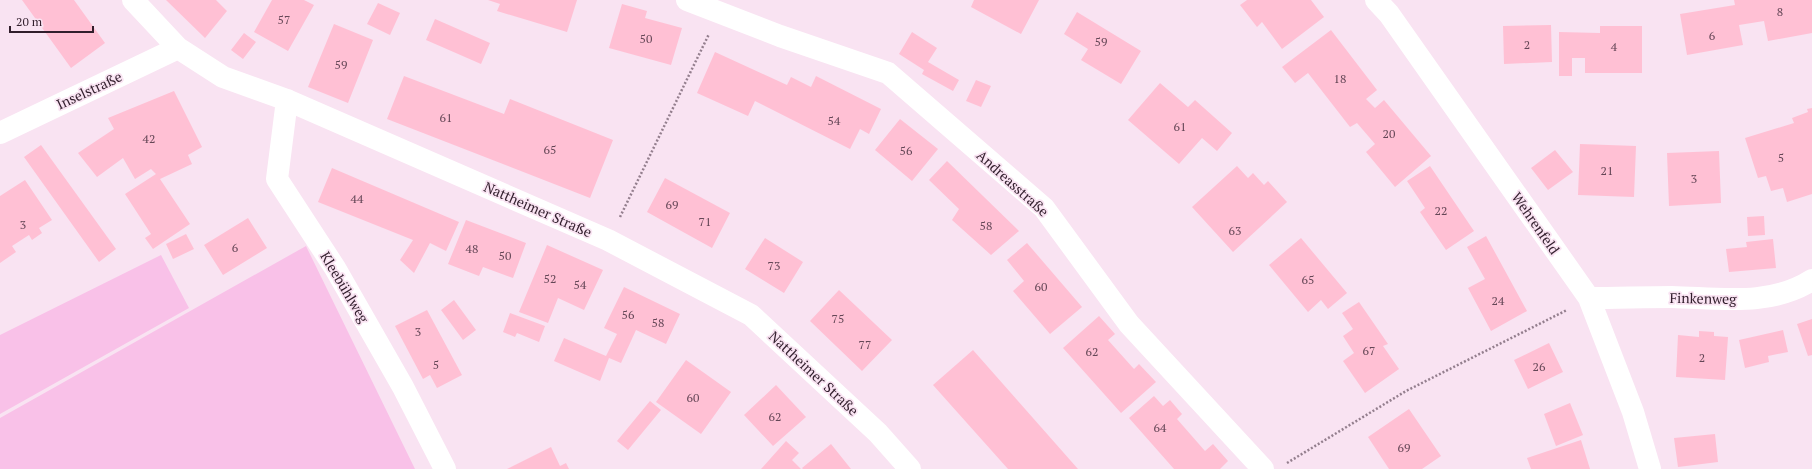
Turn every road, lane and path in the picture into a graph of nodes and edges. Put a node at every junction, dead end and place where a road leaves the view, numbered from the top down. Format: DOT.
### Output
graph roads {
  1 [pos="134,0"];
  2 [pos="687,0"];
  3 [pos="1376,0"];
  4 [pos="719,12"];
  5 [pos="178,48"];
  6 [pos="287,100"];
  7 [pos="0,133"];
  8 [pos="608,240"];
  9 [pos="1812,280"];
  10 [pos="1589,298"];
  11 [pos="1273,467"];
  12 [pos="445,469"];
  13 [pos="910,469"];
  14 [pos="1650,469"];
  1 -- 5 [label="street, Nattheimer Straße"];
  2 -- 4 [label="street, Andreasstraße"];
  3 -- 10 [label="street, Wehrenfeld"];
  4 -- 8 [label="path"];
  4 -- 11 [label="street, Andreasstraße"];
  5 -- 6 [label="street, Nattheimer Straße"];
  5 -- 7 [label="street, Inselstraße"];
  6 -- 8 [label="street, Nattheimer Straße"];
  6 -- 12 [label="street, Kleebühlweg"];
  8 -- 13 [label="street, Nattheimer Straße"];
  9 -- 10 [label="street, Finkenweg"];
  10 -- 11 [label="path"];
  10 -- 14 [label="street, Wehrenfeld"];
}
